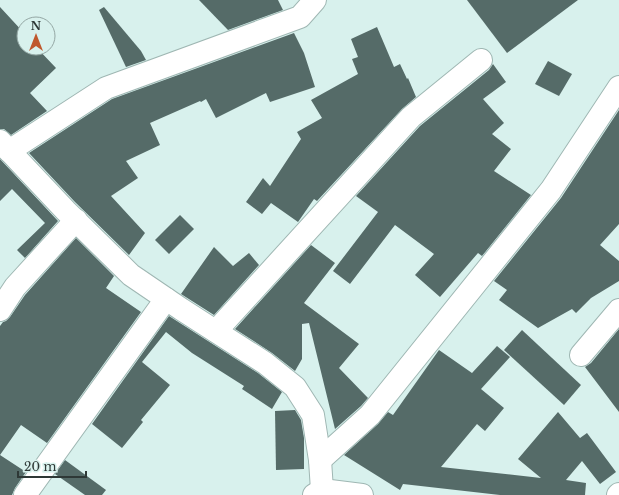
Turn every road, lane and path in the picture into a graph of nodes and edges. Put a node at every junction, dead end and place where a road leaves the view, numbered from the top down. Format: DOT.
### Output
graph roads {
  1 [pos="315,0"];
  2 [pos="481,60"];
  3 [pos="619,86"];
  4 [pos="4,146"];
  5 [pos="76,220"];
  6 [pos="166,299"];
  7 [pos="0,310"];
  8 [pos="619,310"];
  9 [pos="216,331"];
  10 [pos="581,355"];
  11 [pos="320,460"];
  12 [pos="318,492"];
  13 [pos="25,495"];
  14 [pos="362,495"];
  1 -- 4 [label="street"];
  2 -- 9 [label="street"];
  3 -- 11 [label="street"];
  4 -- 5 [label="street"];
  5 -- 6 [label="street"];
  5 -- 7 [label="street"];
  6 -- 9 [label="street"];
  6 -- 13 [label="street"];
  8 -- 10 [label="street"];
  9 -- 11 [label="street"];
  11 -- 12 [label="street"];
  12 -- 14 [label="street"];
}
